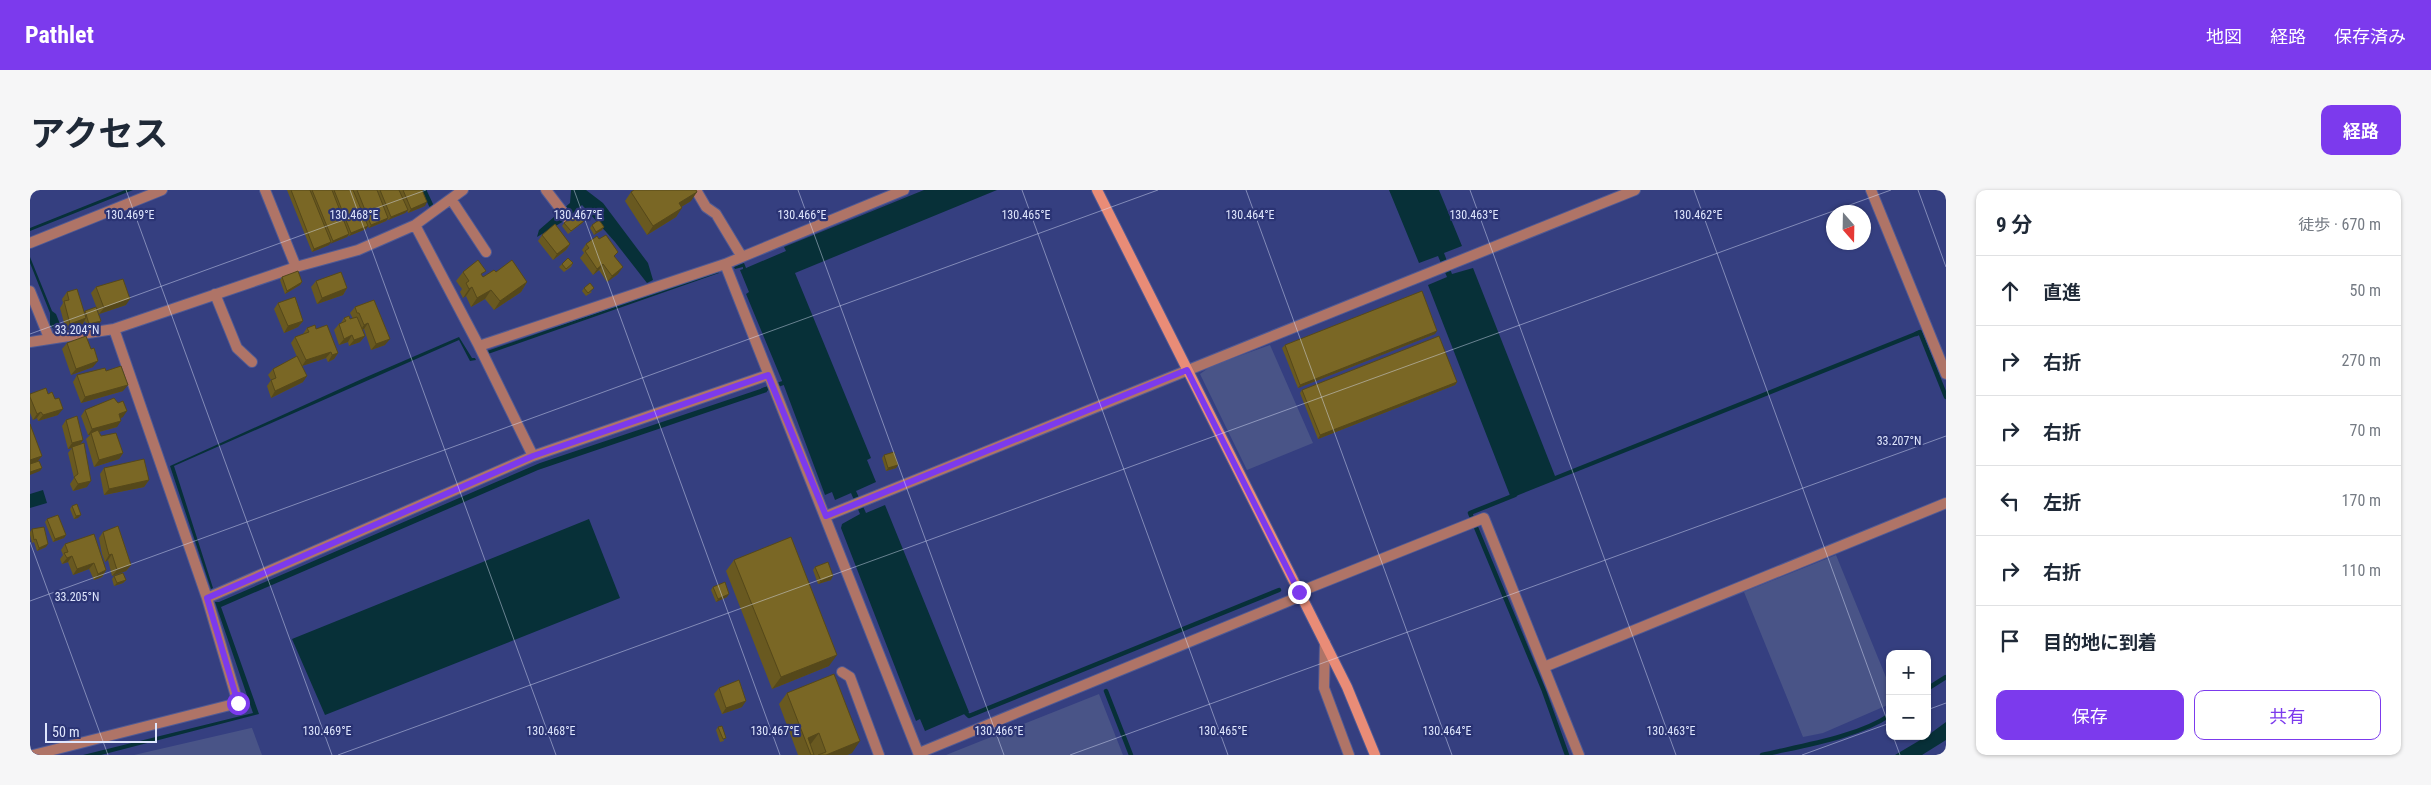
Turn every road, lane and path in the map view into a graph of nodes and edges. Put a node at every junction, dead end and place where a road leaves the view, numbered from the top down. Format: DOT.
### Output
graph roads {
  1 [pos="162,190"];
  2 [pos="265,190"];
  3 [pos="463,190"];
  4 [pos="546,190"];
  5 [pos="696,190"];
  6 [pos="904,190"];
  7 [pos="1097,190"];
  8 [pos="1635,190"];
  9 [pos="1871,190"];
  10 [pos="451,199"];
  11 [pos="568,220"];
  12 [pos="415,225"];
  13 [pos="30,242"];
  14 [pos="486,252"];
  15 [pos="742,257"];
  16 [pos="725,264"];
  17 [pos="296,267"];
  18 [pos="30,291"];
  19 [pos="215,294"];
  20 [pos="114,328"];
  21 [pos="49,338"];
  22 [pos="30,342"];
  23 [pos="479,346"];
  24 [pos="252,362"];
  25 [pos="1187,370"];
  26 [pos="1946,374"];
  27 [pos="768,375"];
  28 [pos="533,456"];
  29 [pos="1946,503"];
  30 [pos="826,516"];
  31 [pos="1300,594"];
  32 [pos="207,598"];
  33 [pos="1325,643"];
  34 [pos="1544,667"];
  35 [pos="842,672"];
  36 [pos="919,754"];
  37 [pos="33,755"];
  38 [pos="879,755"];
  39 [pos="1349,755"];
  40 [pos="1375,755"];
  41 [pos="1579,755"];
  1 -- 13 [label="street"];
  2 -- 17 [label="street"];
  3 -- 10 [label="street"];
  4 -- 11 [label="street"];
  5 -- 15 [label="street"];
  6 -- 15 [label="street"];
  7 -- 25 [label="street"];
  8 -- 25 [label="street"];
  9 -- 26 [label="street"];
  10 -- 12 [label="street"];
  10 -- 14 [label="street"];
  12 -- 17 [label="street"];
  12 -- 23 [label="street"];
  15 -- 16 [label="street"];
  16 -- 23 [label="street"];
  16 -- 27 [label="street"];
  17 -- 19 [label="street"];
  18 -- 21 [label="street"];
  19 -- 20 [label="street"];
  19 -- 24 [label="street"];
  20 -- 21 [label="street"];
  20 -- 32 [label="street"];
  21 -- 22 [label="street"];
  23 -- 28 [label="street"];
  25 -- 30 [label="street"];
  25 -- 31 [label="street"];
  27 -- 28 [label="street"];
  27 -- 30 [label="street"];
  28 -- 32 [label="street"];
  29 -- 34 [label="street"];
  30 -- 36 [label="street"];
  31 -- 33 [label="street"];
  31 -- 34 [label="street"];
  31 -- 36 [label="street"];
  32 -- 37 [label="street"];
  33 -- 39 [label="street"];
  33 -- 40 [label="street"];
  34 -- 41 [label="street"];
  35 -- 38 [label="street"];
}
